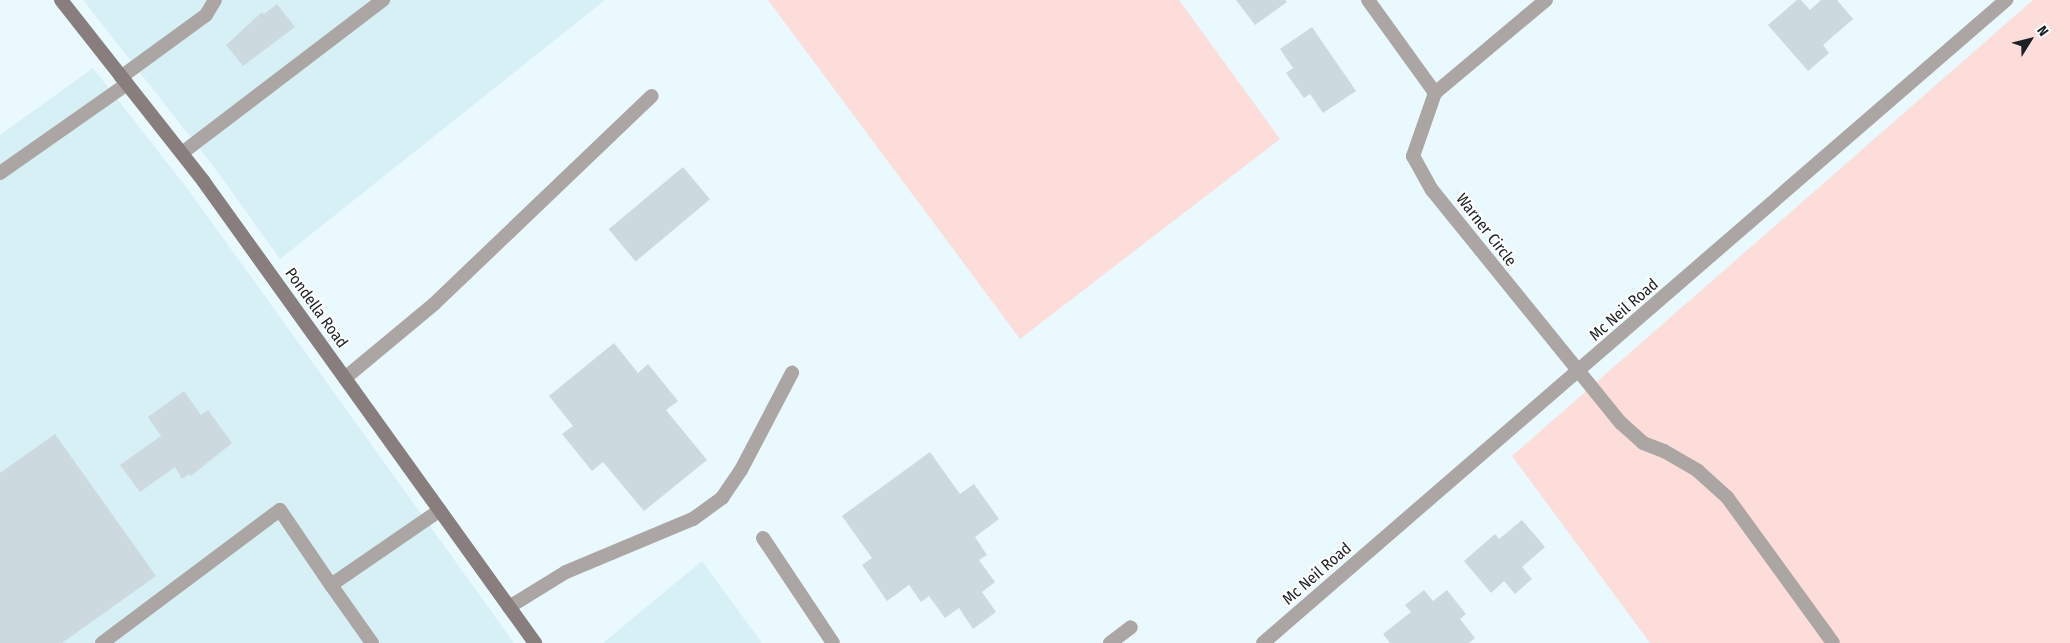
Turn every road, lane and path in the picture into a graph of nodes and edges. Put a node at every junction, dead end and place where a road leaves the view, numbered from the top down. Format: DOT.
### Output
graph roads {
  1 [pos="62,0"];
  2 [pos="215,0"];
  3 [pos="383,0"];
  4 [pos="1368,0"];
  5 [pos="1546,0"];
  6 [pos="2006,0"];
  7 [pos="124,80"];
  8 [pos="1434,93"];
  9 [pos="652,96"];
  10 [pos="182,154"];
  11 [pos="0,173"];
  12 [pos="1580,372"];
  13 [pos="792,373"];
  14 [pos="345,378"];
  15 [pos="440,510"];
  16 [pos="763,538"];
  17 [pos="330,585"];
  18 [pos="509,607"];
  19 [pos="1131,627"];
  20 [pos="102,643"];
  21 [pos="372,643"];
  22 [pos="535,643"];
  23 [pos="833,643"];
  24 [pos="1110,643"];
  25 [pos="1263,643"];
  26 [pos="1833,643"];
  1 -- 7 [label="main road, Pondella Road"];
  2 -- 7 [label="street"];
  3 -- 10 [label="street"];
  4 -- 8 [label="street"];
  5 -- 8 [label="street"];
  6 -- 12 [label="street, Mc Neil Road"];
  7 -- 10 [label="main road, Pondella Road"];
  7 -- 11 [label="street"];
  8 -- 12 [label="street, Warner Circle"];
  9 -- 14 [label="street"];
  10 -- 14 [label="main road, Pondella Road"];
  12 -- 25 [label="street, Mc Neil Road"];
  12 -- 26 [label="street, Warner Circle"];
  13 -- 18 [label="street"];
  14 -- 15 [label="main road, Pondella Road"];
  15 -- 17 [label="street"];
  15 -- 18 [label="main road, Pondella Road"];
  16 -- 23 [label="street"];
  17 -- 20 [label="street"];
  17 -- 21 [label="street"];
  18 -- 22 [label="main road, Pondella Road"];
  19 -- 24 [label="street"];
}
